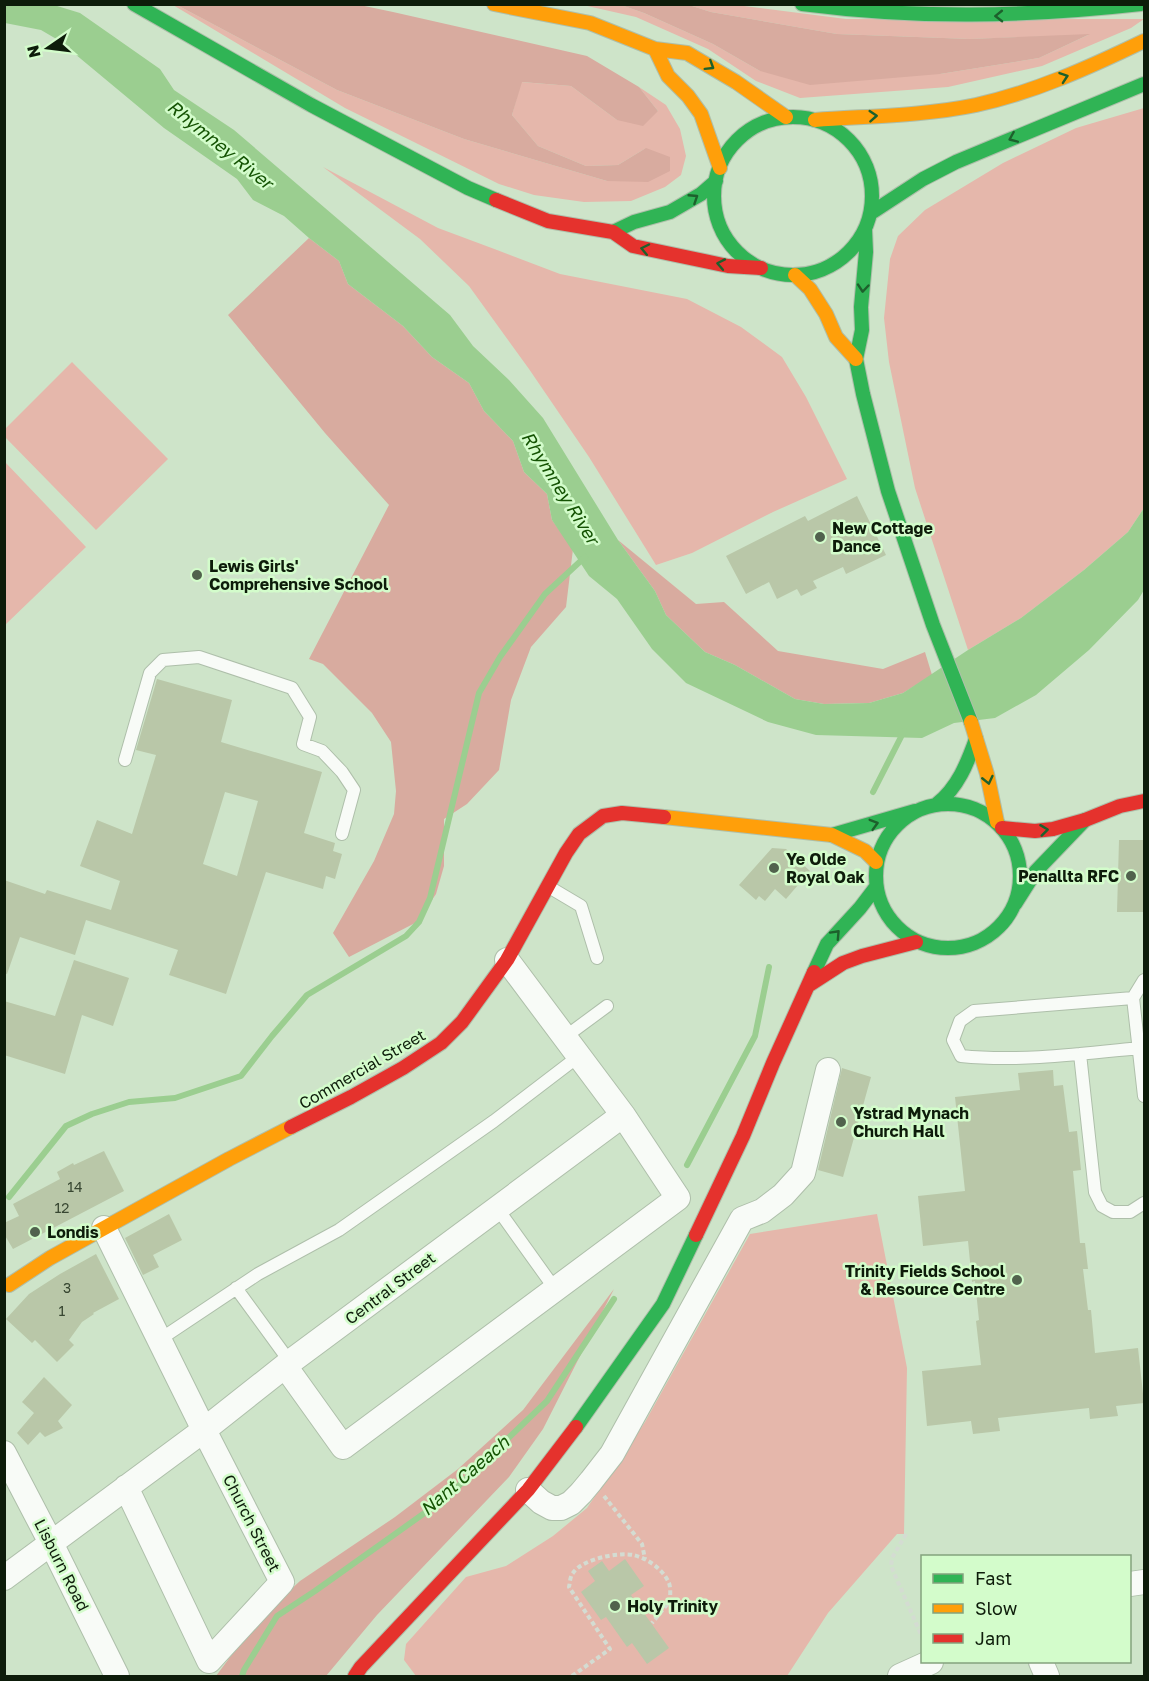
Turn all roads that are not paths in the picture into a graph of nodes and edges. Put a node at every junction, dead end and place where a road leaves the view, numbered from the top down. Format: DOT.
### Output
graph roads {
  1 [pos="134,4"];
  2 [pos="494,4"];
  3 [pos="802,4"];
  4 [pos="1141,4"];
  5 [pos="1144,41"];
  6 [pos="655,49"];
  7 [pos="1144,84"];
  8 [pos="786,117"];
  9 [pos="815,120"];
  10 [pos="718,174"];
  11 [pos="871,213"];
  12 [pos="865,230"];
  13 [pos="613,232"];
  14 [pos="761,268"];
  15 [pos="795,275"];
  16 [pos="856,359"];
  17 [pos="976,739"];
  18 [pos="125,760"];
  19 [pos="1144,801"];
  20 [pos="937,804"];
  21 [pos="915,811"];
  22 [pos="1085,820"];
  23 [pos="999,825"];
  24 [pos="342,834"];
  25 [pos="832,835"];
  26 [pos="876,862"];
  27 [pos="548,886"];
  28 [pos="876,886"];
  29 [pos="1015,904"];
  30 [pos="916,942"];
  31 [pos="597,958"];
  32 [pos="507,960"];
  33 [pos="1144,980"];
  34 [pos="809,986"];
  35 [pos="1133,998"];
  36 [pos="607,1006"];
  37 [pos="572,1046"];
  38 [pos="1139,1048"];
  39 [pos="1080,1054"];
  40 [pos="828,1070"];
  41 [pos="1144,1096"];
  42 [pos="623,1115"];
  43 [pos="1144,1203"];
  44 [pos="497,1208"];
  45 [pos="104,1228"];
  46 [pos="237,1288"];
  47 [pos="6,1289"];
  48 [pos="555,1289"];
  49 [pos="159,1340"];
  50 [pos="287,1364"];
  51 [pos="204,1430"];
  52 [pos="5,1457"];
  53 [pos="126,1487"];
  54 [pos="528,1490"];
  55 [pos="51,1543"];
  56 [pos="4,1578"];
  57 [pos="929,1663"];
  58 [pos="1041,1663"];
  59 [pos="366,1673"];
  60 [pos="117,1677"];
  61 [pos="900,1677"];
  62 [pos="1047,1677"];
  1 -- 13 [label="main road"];
  2 -- 6 [label="main road"];
  4 -- 3 [label="main road, one-way"];
  9 -- 5 [label="main road, one-way"];
  6 -- 8 [label="main road, one-way"];
  6 -- 10 [label="main road"];
  7 -- 11 [label="main road, one-way"];
  8 -- 9 [label="main road"];
  8 -- 10 [label="main road"];
  9 -- 11 [label="main road"];
  13 -- 10 [label="main road, one-way"];
  10 -- 14 [label="main road"];
  11 -- 12 [label="main road"];
  12 -- 15 [label="main road"];
  12 -- 16 [label="main road, one-way"];
  14 -- 13 [label="main road, one-way"];
  14 -- 15 [label="main road"];
  15 -- 16 [label="main road"];
  16 -- 17 [label="main road"];
  17 -- 20 [label="main road"];
  17 -- 23 [label="main road, one-way"];
  18 -- 24 [label="lane"];
  19 -- 22 [label="main road"];
  20 -- 21 [label="main road"];
  20 -- 23 [label="main road"];
  25 -- 21 [label="main road, Commercial Street, one-way"];
  21 -- 26 [label="main road"];
  23 -- 22 [label="main road, one-way"];
  22 -- 29 [label="main road"];
  23 -- 29 [label="main road"];
  25 -- 26 [label="main road, Commercial Street"];
  25 -- 27 [label="main road, Commercial Street"];
  26 -- 28 [label="main road"];
  27 -- 31 [label="lane"];
  27 -- 32 [label="main road, Commercial Street"];
  28 -- 30 [label="main road"];
  34 -- 28 [label="main road, one-way"];
  29 -- 30 [label="main road"];
  30 -- 34 [label="main road"];
  32 -- 37 [label="street"];
  32 -- 45 [label="main road, Commercial Street"];
  33 -- 35 [label="lane"];
  34 -- 54 [label="main road"];
  35 -- 38 [label="lane"];
  35 -- 39 [label="lane"];
  36 -- 37 [label="lane"];
  37 -- 42 [label="street"];
  37 -- 46 [label="lane"];
  38 -- 39 [label="lane"];
  38 -- 41 [label="lane"];
  39 -- 43 [label="lane"];
  40 -- 54 [label="street"];
  42 -- 44 [label="street, Central Street"];
  42 -- 48 [label="street"];
  44 -- 48 [label="lane"];
  44 -- 50 [label="street, Central Street"];
  45 -- 47 [label="main road, Commercial Street"];
  45 -- 49 [label="street, Church Street"];
  46 -- 49 [label="lane"];
  46 -- 50 [label="lane"];
  48 -- 50 [label="street"];
  49 -- 51 [label="street, Church Street"];
  50 -- 51 [label="street, Central Street"];
  51 -- 53 [label="street, Central Street"];
  51 -- 53 [label="street, Church Street"];
  52 -- 55 [label="street, Lisburn Road"];
  53 -- 55 [label="street, Central Street"];
  54 -- 59 [label="main road"];
  55 -- 56 [label="street, Central Street"];
  55 -- 60 [label="street, Lisburn Road"];
  57 -- 61 [label="street"];
  58 -- 62 [label="street"];
}
